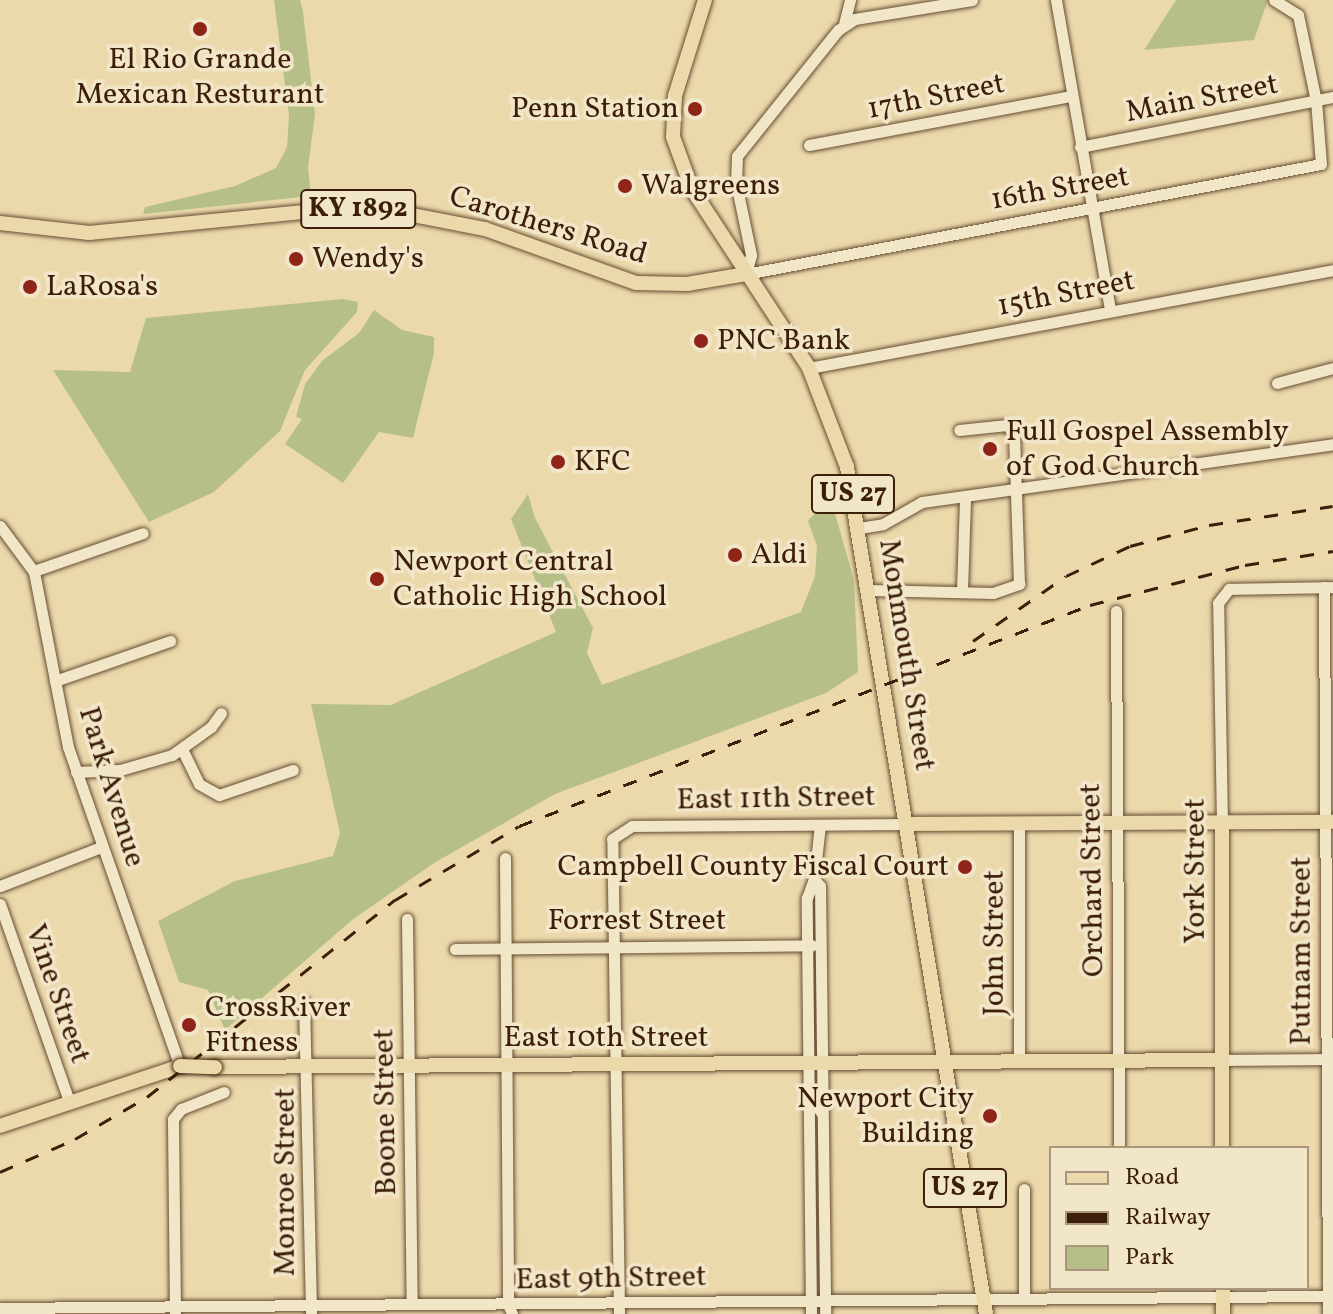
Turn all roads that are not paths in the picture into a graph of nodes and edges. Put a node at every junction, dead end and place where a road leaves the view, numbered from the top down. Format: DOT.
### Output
graph roads {
  1 [pos="705,0"];
  2 [pos="850,0"];
  3 [pos="972,0"];
  4 [pos="1056,0"];
  5 [pos="1274,0"];
  6 [pos="844,24"];
  7 [pos="1071,96"];
  8 [pos="1333,97"];
  9 [pos="1316,101"];
  10 [pos="809,145"];
  11 [pos="1080,147"];
  12 [pos="1090,209"];
  13 [pos="0,223"];
  14 [pos="1333,270"];
  15 [pos="746,274"];
  16 [pos="1110,310"];
  17 [pos="809,368"];
  18 [pos="1333,368"];
  19 [pos="1277,383"];
  20 [pos="959,430"];
  21 [pos="1333,444"];
  22 [pos="1018,490"];
  23 [pos="965,500"];
  24 [pos="0,526"];
  25 [pos="859,528"];
  26 [pos="143,533"];
  27 [pos="34,571"];
  28 [pos="1329,587"];
  29 [pos="869,590"];
  30 [pos="962,590"];
  31 [pos="1116,611"];
  32 [pos="170,641"];
  33 [pos="55,681"];
  34 [pos="221,713"];
  35 [pos="182,749"];
  36 [pos="293,770"];
  37 [pos="76,772"];
  38 [pos="1329,822"];
  39 [pos="1222,823"];
  40 [pos="908,824"];
  41 [pos="1116,824"];
  42 [pos="820,825"];
  43 [pos="1019,825"];
  44 [pos="101,847"];
  45 [pos="505,858"];
  46 [pos="814,879"];
  47 [pos="0,886"];
  48 [pos="0,904"];
  49 [pos="407,919"];
  50 [pos="807,944"];
  51 [pos="820,945"];
  52 [pos="505,946"];
  53 [pos="613,946"];
  54 [pos="455,949"];
  55 [pos="304,1002"];
  56 [pos="1330,1059"];
  57 [pos="1223,1060"];
  58 [pos="946,1061"];
  59 [pos="1019,1061"];
  60 [pos="1119,1061"];
  61 [pos="816,1062"];
  62 [pos="409,1065"];
  63 [pos="507,1065"];
  64 [pos="614,1065"];
  65 [pos="180,1066"];
  66 [pos="309,1067"];
  67 [pos="224,1092"];
  68 [pos="69,1101"];
  69 [pos="0,1126"];
  70 [pos="1119,1146"];
  71 [pos="1222,1146"];
  72 [pos="1024,1189"];
  73 [pos="1223,1292"];
  74 [pos="1120,1293"];
  75 [pos="1330,1296"];
  76 [pos="1024,1299"];
  77 [pos="811,1301"];
  78 [pos="825,1301"];
  79 [pos="918,1301"];
  80 [pos="412,1304"];
  81 [pos="984,1307"];
  82 [pos="0,1308"];
  83 [pos="618,1308"];
  84 [pos="449,1309"];
  85 [pos="510,1309"];
  86 [pos="175,1310"];
  87 [pos="311,1310"];
  88 [pos="41,1311"];
  89 [pos="811,1314"];
  90 [pos="825,1314"];
  91 [pos="918,1314"];
  92 [pos="1223,1314"];
  93 [pos="1328,1314"];
  1 -- 15 [label="main road, Monmouth Street / US 27"];
  2 -- 6 [label="street"];
  3 -- 6 [label="street"];
  4 -- 7 [label="street"];
  5 -- 9 [label="street"];
  6 -- 15 [label="street"];
  7 -- 10 [label="street, 17th Street"];
  7 -- 11 [label="street"];
  8 -- 9 [label="street, Main Street"];
  9 -- 11 [label="street, Main Street"];
  9 -- 12 [label="street, 16th Street"];
  11 -- 12 [label="street"];
  12 -- 15 [label="street, 16th Street"];
  12 -- 16 [label="street"];
  13 -- 15 [label="main road, Carothers Road / KY 1892"];
  14 -- 16 [label="street, 15th Street"];
  15 -- 17 [label="main road, Monmouth Street / US 27"];
  16 -- 17 [label="street, 15th Street"];
  17 -- 25 [label="main road, Monmouth Street / US 27"];
  18 -- 19 [label="street"];
  20 -- 22 [label="street"];
  21 -- 22 [label="street"];
  22 -- 23 [label="street"];
  22 -- 30 [label="street"];
  23 -- 25 [label="street"];
  23 -- 30 [label="street"];
  24 -- 27 [label="street, Park Avenue"];
  25 -- 29 [label="main road, Monmouth Street / US 27"];
  26 -- 27 [label="street"];
  27 -- 33 [label="street, Park Avenue"];
  28 -- 38 [label="street, Putnam Street"];
  28 -- 39 [label="street, York Street"];
  29 -- 30 [label="street"];
  29 -- 40 [label="main road, Monmouth Street / US 27"];
  31 -- 41 [label="street, Orchard Street"];
  32 -- 33 [label="street"];
  33 -- 37 [label="street, Park Avenue"];
  34 -- 35 [label="street"];
  35 -- 36 [label="street"];
  35 -- 37 [label="street"];
  37 -- 44 [label="street, Park Avenue"];
  38 -- 39 [label="main road, East 11th Street"];
  38 -- 56 [label="street, Putnam Street"];
  39 -- 41 [label="main road, East 11th Street"];
  39 -- 57 [label="main road, York Street"];
  40 -- 42 [label="street, East 11th Street"];
  40 -- 43 [label="main road, East 11th Street"];
  40 -- 58 [label="main road, Monmouth Street / US 27"];
  41 -- 43 [label="main road, East 11th Street"];
  41 -- 60 [label="street, Orchard Street"];
  42 -- 46 [label="street"];
  42 -- 53 [label="street, East 11th Street"];
  43 -- 59 [label="street, John Street"];
  44 -- 47 [label="street"];
  44 -- 65 [label="street, Park Avenue"];
  45 -- 52 [label="street"];
  46 -- 50 [label="street"];
  46 -- 51 [label="street"];
  48 -- 68 [label="street, Vine Street"];
  49 -- 62 [label="street, Boone Street"];
  50 -- 51 [label="street, Forrest Street"];
  50 -- 53 [label="street, Forrest Street"];
  50 -- 61 [label="street"];
  51 -- 61 [label="street"];
  52 -- 53 [label="street, Forrest Street"];
  52 -- 54 [label="street, Forrest Street"];
  52 -- 63 [label="street"];
  53 -- 64 [label="street"];
  55 -- 66 [label="street, Monroe Street"];
  56 -- 57 [label="street"];
  56 -- 75 [label="street, Putnam Street"];
  57 -- 60 [label="main road, East 10th Street"];
  57 -- 71 [label="main road, York Street"];
  58 -- 59 [label="main road, East 10th Street"];
  58 -- 61 [label="main road, East 10th Street"];
  58 -- 81 [label="main road, Monmouth Street / US 27"];
  59 -- 60 [label="main road, East 10th Street"];
  60 -- 70 [label="street, Orchard Street"];
  61 -- 64 [label="main road, East 10th Street"];
  61 -- 77 [label="street"];
  61 -- 78 [label="street"];
  62 -- 63 [label="main road, East 10th Street"];
  62 -- 66 [label="main road, East 10th Street"];
  62 -- 80 [label="street, Boone Street"];
  63 -- 64 [label="main road, East 10th Street"];
  63 -- 85 [label="street"];
  64 -- 83 [label="street"];
  65 -- 66 [label="main road, East 10th Street, bridge"];
  65 -- 68 [label="main road, East 10th Street"];
  66 -- 87 [label="street, Monroe Street"];
  67 -- 86 [label="street"];
  68 -- 69 [label="main road, East 10th Street"];
  72 -- 76 [label="street"];
  73 -- 74 [label="street, East 9th Street"];
  73 -- 75 [label="street, East 9th Street"];
  73 -- 92 [label="main road"];
  74 -- 76 [label="street, East 9th Street"];
  75 -- 93 [label="street, Putnam Street"];
  76 -- 81 [label="street, East 9th Street"];
  77 -- 78 [label="street, East 9th Street"];
  77 -- 83 [label="street, East 9th Street"];
  77 -- 89 [label="street"];
  78 -- 79 [label="street, East 9th Street"];
  78 -- 90 [label="street"];
  79 -- 81 [label="street, East 9th Street"];
  79 -- 91 [label="street"];
  80 -- 84 [label="street, East 9th Street"];
  80 -- 87 [label="street, East 9th Street"];
  82 -- 88 [label="street, East 9th Street"];
  83 -- 85 [label="street, East 9th Street"];
  84 -- 85 [label="street, East 9th Street"];
  86 -- 87 [label="street, East 9th Street"];
  86 -- 88 [label="street, East 9th Street"];
}
